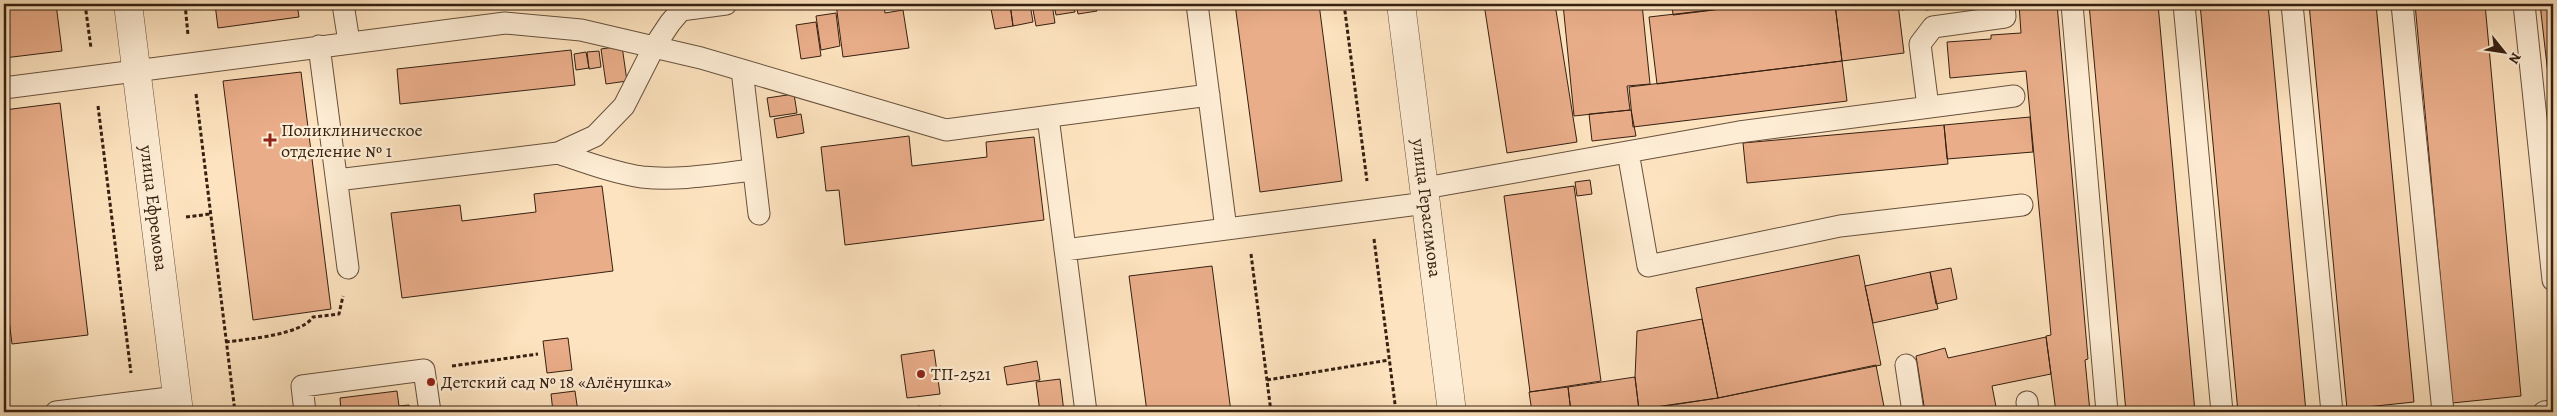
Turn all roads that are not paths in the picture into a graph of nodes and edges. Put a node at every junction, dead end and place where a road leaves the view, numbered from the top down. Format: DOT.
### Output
graph roads {
  1 [pos="128,4"];
  2 [pos="343,4"];
  3 [pos="726,4"];
  4 [pos="1197,4"];
  5 [pos="1401,4"];
  6 [pos="2004,4"];
  7 [pos="2072,4"];
  8 [pos="2184,4"];
  9 [pos="2292,4"];
  10 [pos="2402,4"];
  11 [pos="2524,4"];
  12 [pos="348,42"];
  13 [pos="319,46"];
  14 [pos="654,47"];
  15 [pos="137,70"];
  16 [pos="742,70"];
  17 [pos="4,88"];
  18 [pos="1209,95"];
  19 [pos="2014,96"];
  20 [pos="1928,107"];
  21 [pos="1048,117"];
  22 [pos="558,152"];
  23 [pos="1628,152"];
  24 [pos="753,170"];
  25 [pos="337,180"];
  26 [pos="1426,195"];
  27 [pos="2022,205"];
  28 [pos="758,214"];
  29 [pos="1226,229"];
  30 [pos="1065,250"];
  31 [pos="348,268"];
  32 [pos="2553,280"];
  33 [pos="1906,365"];
  34 [pos="178,404"];
  35 [pos="56,412"];
  36 [pos="305,412"];
  37 [pos="430,412"];
  38 [pos="1086,412"];
  39 [pos="1452,412"];
  40 [pos="1913,412"];
  41 [pos="2107,412"];
  42 [pos="2222,412"];
  43 [pos="2332,412"];
  44 [pos="2443,412"];
  45 [pos="2544,412"];
  46 [pos="2553,412"];
  1 -- 15 [label="street, улица Ефремова"];
  2 -- 12 [label="lane"];
  3 -- 14 [label="lane"];
  4 -- 18 [label="lane"];
  5 -- 26 [label="street, улица Герасимова"];
  6 -- 20 [label="lane"];
  7 -- 41 [label="lane"];
  8 -- 42 [label="lane"];
  9 -- 43 [label="lane"];
  10 -- 44 [label="lane"];
  11 -- 32 [label="lane"];
  12 -- 13 [label="lane"];
  12 -- 14 [label="lane"];
  13 -- 15 [label="lane"];
  13 -- 25 [label="lane"];
  14 -- 16 [label="lane"];
  14 -- 22 [label="lane"];
  15 -- 17 [label="lane"];
  15 -- 34 [label="street, улица Ефремова"];
  16 -- 21 [label="lane"];
  16 -- 24 [label="lane"];
  18 -- 21 [label="lane"];
  18 -- 29 [label="lane"];
  19 -- 20 [label="lane"];
  20 -- 23 [label="lane"];
  21 -- 30 [label="lane"];
  22 -- 24 [label="lane"];
  22 -- 25 [label="lane"];
  23 -- 26 [label="lane"];
  23 -- 27 [label="lane"];
  24 -- 28 [label="lane"];
  25 -- 31 [label="lane"];
  26 -- 29 [label="lane"];
  26 -- 39 [label="street, улица Герасимова"];
  29 -- 30 [label="lane"];
  30 -- 38 [label="lane"];
  33 -- 40 [label="lane"];
  34 -- 35 [label="lane"];
  36 -- 37 [label="lane"];
  45 -- 46 [label="lane"];
}
